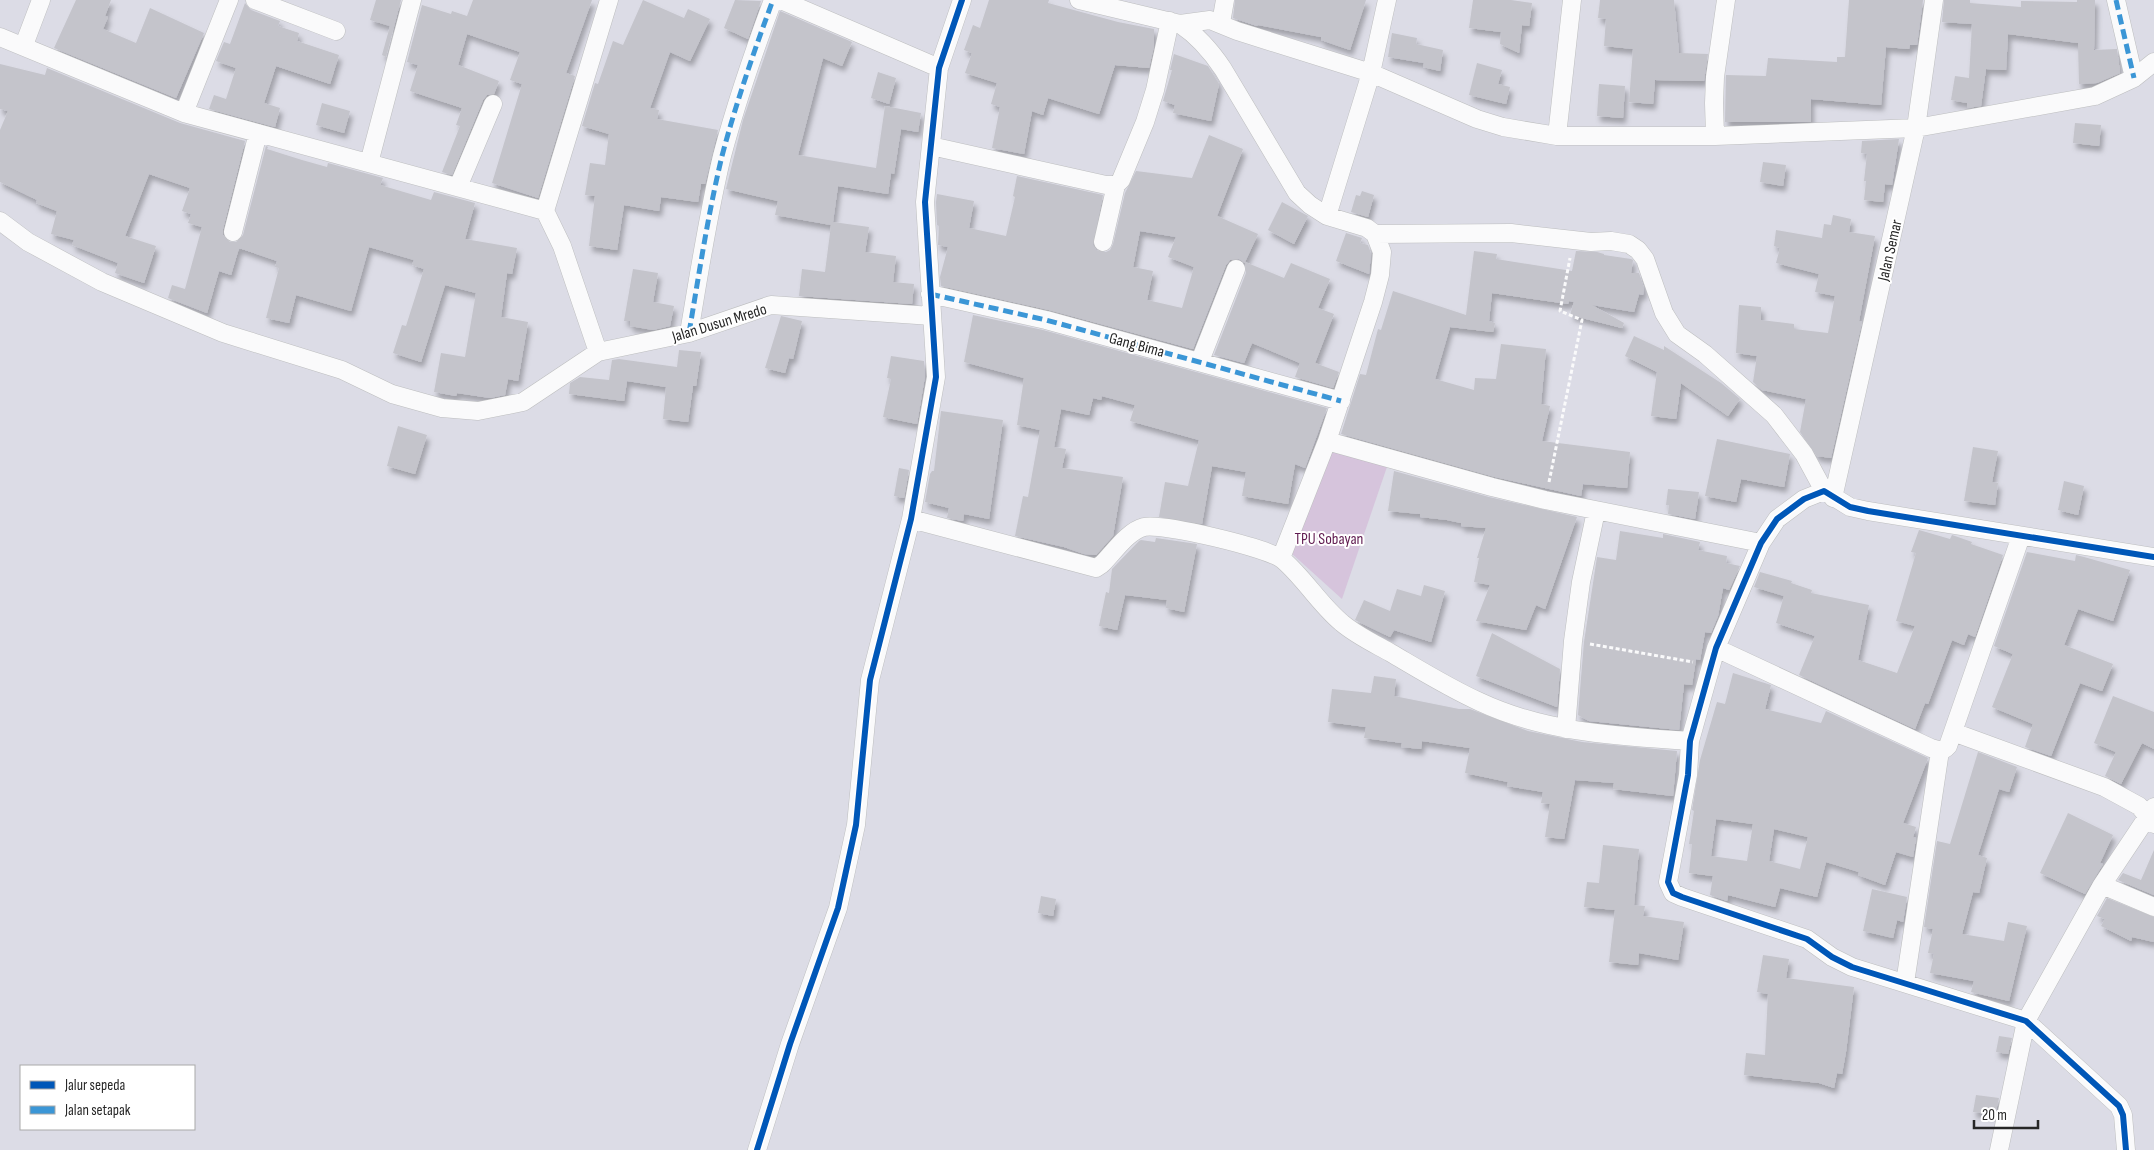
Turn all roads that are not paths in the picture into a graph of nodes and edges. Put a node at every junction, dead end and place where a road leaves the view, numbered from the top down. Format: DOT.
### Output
graph roads {
  1 [pos="41,0"];
  2 [pos="229,0"];
  3 [pos="255,0"];
  4 [pos="412,0"];
  5 [pos="609,0"];
  6 [pos="772,0"];
  7 [pos="781,0"];
  8 [pos="962,0"];
  9 [pos="1080,0"];
  10 [pos="1225,0"];
  11 [pos="1387,0"];
  12 [pos="1572,0"];
  13 [pos="1726,0"];
  14 [pos="1934,0"];
  15 [pos="2116,0"];
  16 [pos="1180,22"];
  17 [pos="1215,22"];
  18 [pos="336,31"];
  19 [pos="0,37"];
  20 [pos="24,45"];
  21 [pos="2154,62"];
  22 [pos="939,68"];
  23 [pos="1371,72"];
  24 [pos="2134,78"];
  25 [pos="493,104"];
  26 [pos="184,113"];
  27 [pos="1916,128"];
  28 [pos="258,133"];
  29 [pos="1557,136"];
  30 [pos="1715,136"];
  31 [pos="931,146"];
  32 [pos="368,163"];
  33 [pos="1116,185"];
  34 [pos="458,188"];
  35 [pos="546,212"];
  36 [pos="1327,216"];
  37 [pos="0,222"];
  38 [pos="233,232"];
  39 [pos="1375,234"];
  40 [pos="1102,242"];
  41 [pos="1236,269"];
  42 [pos="930,294"];
  43 [pos="932,316"];
  44 [pos="689,333"];
  45 [pos="598,352"];
  46 [pos="1200,361"];
  47 [pos="1342,401"];
  48 [pos="1327,441"];
  49 [pos="1828,494"];
  50 [pos="1596,511"];
  51 [pos="911,519"];
  52 [pos="2021,536"];
  53 [pos="1762,543"];
  54 [pos="2154,557"];
  55 [pos="1282,558"];
  56 [pos="1713,657"];
  57 [pos="1566,729"];
  58 [pos="1952,732"];
  59 [pos="1690,741"];
  60 [pos="1940,751"];
  61 [pos="2152,816"];
  62 [pos="2102,885"];
  63 [pos="2154,907"];
  64 [pos="1905,983"];
  65 [pos="2026,1022"];
  66 [pos="757,1150"];
  67 [pos="1999,1150"];
  68 [pos="2126,1150"];
  1 -- 20 [label="street"];
  2 -- 26 [label="street"];
  3 -- 18 [label="street"];
  4 -- 32 [label="street"];
  5 -- 35 [label="street"];
  6 -- 44 [label="street"];
  7 -- 22 [label="street"];
  8 -- 22 [label="street"];
  9 -- 16 [label="street"];
  10 -- 17 [label="street"];
  11 -- 23 [label="street"];
  12 -- 29 [label="street"];
  13 -- 30 [label="street"];
  14 -- 27 [label="street, Jalan Semar"];
  15 -- 24 [label="street"];
  16 -- 17 [label="street"];
  16 -- 33 [label="street"];
  16 -- 36 [label="street"];
  17 -- 23 [label="street"];
  19 -- 20 [label="street"];
  20 -- 26 [label="street"];
  21 -- 24 [label="street"];
  22 -- 31 [label="street"];
  23 -- 29 [label="street"];
  23 -- 36 [label="street"];
  24 -- 27 [label="street"];
  25 -- 34 [label="street"];
  26 -- 28 [label="street"];
  27 -- 30 [label="street"];
  27 -- 49 [label="street, Jalan Semar"];
  28 -- 32 [label="street"];
  28 -- 38 [label="street"];
  29 -- 30 [label="street"];
  31 -- 33 [label="street"];
  31 -- 42 [label="street"];
  32 -- 34 [label="street"];
  33 -- 40 [label="street"];
  34 -- 35 [label="street"];
  35 -- 45 [label="street"];
  36 -- 39 [label="street"];
  37 -- 45 [label="street, Jalan Dusun Mredo"];
  39 -- 47 [label="street"];
  39 -- 49 [label="street"];
  41 -- 46 [label="street"];
  42 -- 43 [label="street"];
  42 -- 46 [label="street, Gang Bima"];
  43 -- 44 [label="street, Jalan Dusun Mredo"];
  43 -- 51 [label="street"];
  44 -- 45 [label="street, Jalan Dusun Mredo"];
  46 -- 47 [label="street, Gang Bima"];
  47 -- 48 [label="street"];
  48 -- 50 [label="street"];
  48 -- 55 [label="street"];
  49 -- 52 [label="street"];
  49 -- 53 [label="street"];
  50 -- 53 [label="street"];
  50 -- 57 [label="street"];
  51 -- 55 [label="street"];
  51 -- 66 [label="street"];
  52 -- 54 [label="street"];
  52 -- 58 [label="street"];
  53 -- 56 [label="street"];
  55 -- 57 [label="street"];
  56 -- 59 [label="street"];
  56 -- 60 [label="street"];
  57 -- 59 [label="street"];
  58 -- 60 [label="street"];
  58 -- 61 [label="street"];
  59 -- 64 [label="street"];
  60 -- 64 [label="street"];
  61 -- 62 [label="street"];
  62 -- 63 [label="street"];
  62 -- 65 [label="street"];
  64 -- 65 [label="street"];
  65 -- 67 [label="street"];
  65 -- 68 [label="street"];
}
